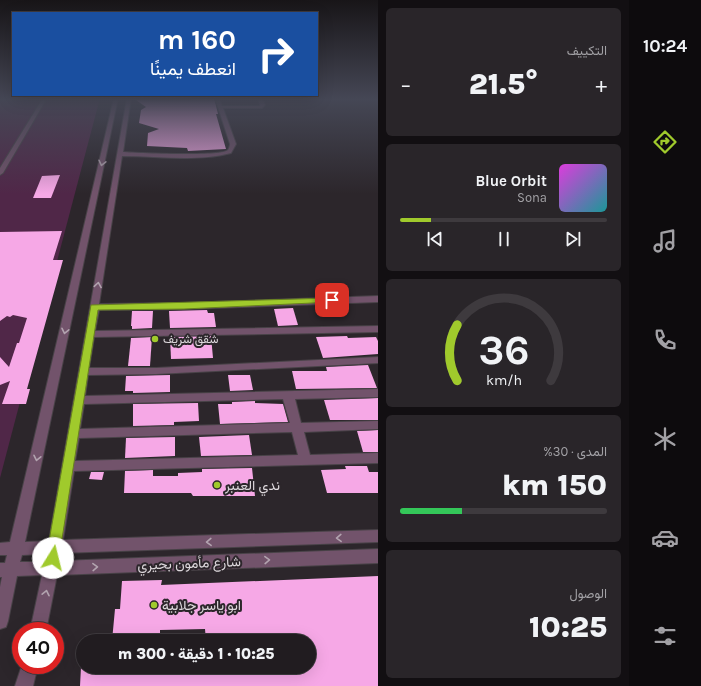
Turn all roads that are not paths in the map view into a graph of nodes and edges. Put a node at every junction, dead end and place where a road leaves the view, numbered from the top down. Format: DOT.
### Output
graph roads {
  1 [pos="26,130"];
  2 [pos="109,130"];
  3 [pos="124,130"];
  4 [pos="229,130"];
  5 [pos="120,154"];
  6 [pos="0,173"];
  7 [pos="378,299"];
  8 [pos="94,307"];
  9 [pos="378,329"];
  10 [pos="90,334"];
  11 [pos="378,360"];
  12 [pos="84,372"];
  13 [pos="378,393"];
  14 [pos="288,395"];
  15 [pos="79,400"];
  16 [pos="378,425"];
  17 [pos="297,428"];
  18 [pos="74,434"];
  19 [pos="378,458"];
  20 [pos="306,460"];
  21 [pos="68,466"];
  22 [pos="378,536"];
  23 [pos="54,547"];
  24 [pos="16,548"];
  25 [pos="0,549"];
  26 [pos="378,556"];
  27 [pos="51,569"];
  28 [pos="6,570"];
  29 [pos="0,620"];
  30 [pos="40,622"];
  31 [pos="27,674"];
  32 [pos="24,686"];
  1 -- 6 [label="street"];
  2 -- 24 [label="street, one-way"];
  3 -- 5 [label="street"];
  4 -- 5 [label="street"];
  8 -- 5 [label="street, one-way"];
  7 -- 8 [label="street"];
  8 -- 10 [label="street"];
  9 -- 10 [label="street"];
  10 -- 12 [label="street"];
  11 -- 12 [label="street"];
  12 -- 15 [label="street"];
  13 -- 14 [label="street"];
  14 -- 15 [label="street"];
  14 -- 17 [label="street"];
  15 -- 18 [label="street"];
  16 -- 17 [label="street"];
  17 -- 18 [label="street"];
  17 -- 20 [label="street"];
  18 -- 21 [label="street"];
  19 -- 20 [label="street"];
  20 -- 21 [label="street"];
  21 -- 23 [label="street"];
  22 -- 23 [label="street, شارع مأمون بحيري, one-way"];
  23 -- 24 [label="street, شارع مأمون بحيري"];
  23 -- 27 [label="street"];
  24 -- 25 [label="street, شارع مأمون بحيري"];
  24 -- 28 [label="street"];
  27 -- 26 [label="street, شارع مأمون بحيري, one-way"];
  27 -- 28 [label="street, شارع مأمون بحيري"];
  30 -- 27 [label="street, one-way"];
  28 -- 29 [label="street"];
  31 -- 32 [label="street"];
}
